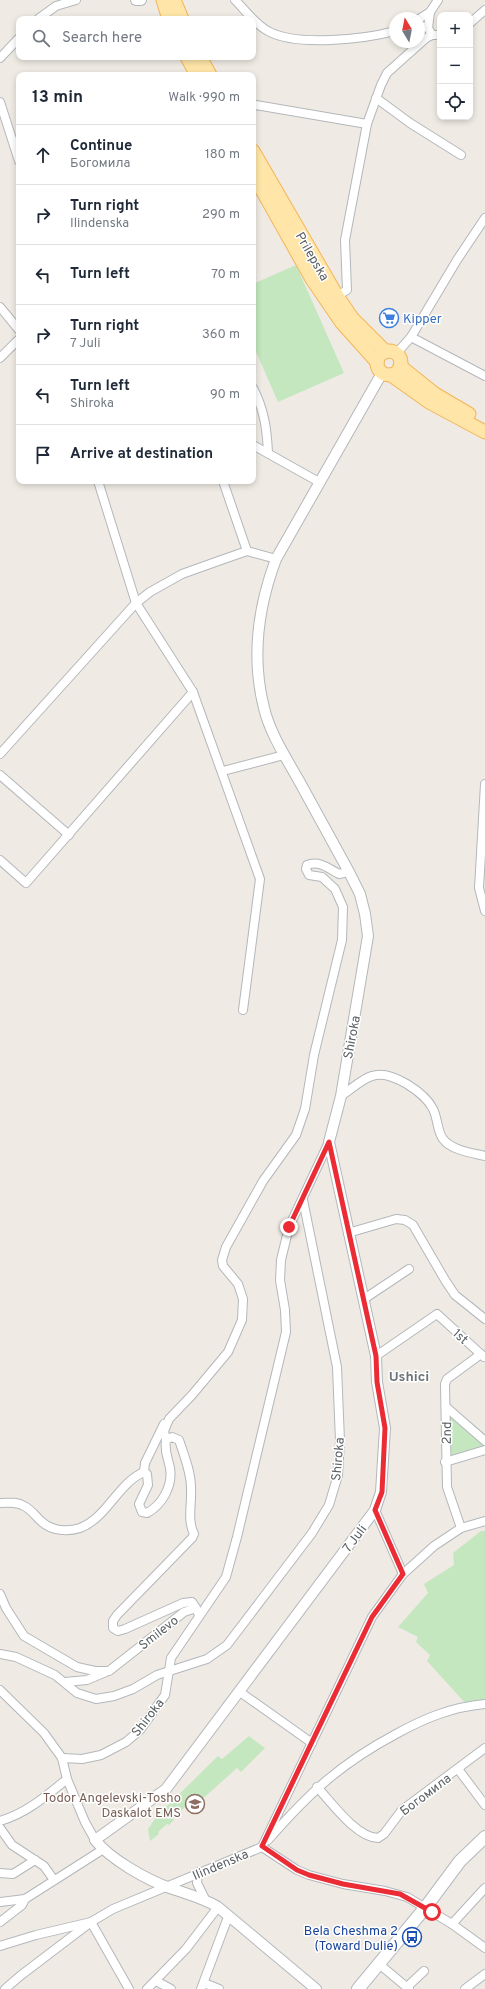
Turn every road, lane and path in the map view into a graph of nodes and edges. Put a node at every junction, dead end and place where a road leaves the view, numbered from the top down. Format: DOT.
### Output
graph roads {
  1 [pos="76,0"];
  2 [pos="136,0"];
  3 [pos="141,0"];
  4 [pos="163,0"];
  5 [pos="174,0"];
  6 [pos="235,0"];
  7 [pos="438,0"];
  8 [pos="485,10"];
  9 [pos="430,12"];
  10 [pos="425,15"];
  11 [pos="42,16"];
  12 [pos="168,16"];
  13 [pos="181,16"];
  14 [pos="252,16"];
  15 [pos="256,20"];
  16 [pos="473,20"];
  17 [pos="389,31"];
  18 [pos="433,32"];
  19 [pos="16,41"];
  20 [pos="0,58"];
  21 [pos="189,60"];
  22 [pos="202,60"];
  23 [pos="195,72"];
  24 [pos="208,72"];
  25 [pos="376,98"];
  26 [pos="0,102"];
  27 [pos="256,105"];
  28 [pos="367,124"];
  29 [pos="16,152"];
  30 [pos="461,155"];
  31 [pos="256,156"];
  32 [pos="256,179"];
  33 [pos="484,221"];
  34 [pos="337,296"];
  35 [pos="0,307"];
  36 [pos="16,326"];
  37 [pos="411,336"];
  38 [pos="16,342"];
  39 [pos="0,358"];
  40 [pos="389,364"];
  41 [pos="485,376"];
  42 [pos="256,394"];
  43 [pos="485,422"];
  44 [pos="485,432"];
  45 [pos="256,447"];
  46 [pos="268,453"];
  47 [pos="319,482"];
  48 [pos="99,484"];
  49 [pos="224,484"];
  50 [pos="247,552"];
  51 [pos="276,559"];
  52 [pos="136,603"];
  53 [pos="193,692"];
  54 [pos="0,754"];
  55 [pos="284,755"];
  56 [pos="223,771"];
  57 [pos="0,775"];
  58 [pos="485,784"];
  59 [pos="484,828"];
  60 [pos="69,835"];
  61 [pos="0,860"];
  62 [pos="349,872"];
  63 [pos="485,910"];
  64 [pos="243,1010"];
  65 [pos="341,1096"];
  66 [pos="329,1142"];
  67 [pos="485,1156"];
  68 [pos="303,1200"];
  69 [pos="348,1233"];
  70 [pos="409,1269"];
  71 [pos="364,1299"];
  72 [pos="485,1319"];
  73 [pos="376,1356"];
  74 [pos="483,1356"];
  75 [pos="446,1407"];
  76 [pos="169,1419"];
  77 [pos="166,1440"];
  78 [pos="485,1441"];
  79 [pos="485,1450"];
  80 [pos="445,1462"];
  81 [pos="144,1472"];
  82 [pos="0,1504"];
  83 [pos="375,1510"];
  84 [pos="485,1521"];
  85 [pos="461,1528"];
  86 [pos="403,1574"];
  87 [pos="0,1594"];
  88 [pos="197,1612"];
  89 [pos="0,1654"];
  90 [pos="109,1671"];
  91 [pos="168,1672"];
  92 [pos="65,1682"];
  93 [pos="0,1690"];
  94 [pos="240,1692"];
  95 [pos="485,1704"];
  96 [pos="312,1743"];
  97 [pos="485,1748"];
  98 [pos="62,1758"];
  99 [pos="458,1769"];
  100 [pos="67,1779"];
  101 [pos="317,1787"];
  102 [pos="286,1798"];
  103 [pos="485,1805"];
  104 [pos="297,1807"];
  105 [pos="0,1820"];
  106 [pos="0,1828"];
  107 [pos="485,1837"];
  108 [pos="95,1840"];
  109 [pos="262,1846"];
  110 [pos="102,1850"];
  111 [pos="35,1860"];
  112 [pos="198,1872"];
  113 [pos="0,1873"];
  114 [pos="54,1880"];
  115 [pos="168,1888"];
  116 [pos="485,1888"];
  117 [pos="25,1899"];
  118 [pos="205,1899"];
  119 [pos="0,1902"];
  120 [pos="218,1907"];
  121 [pos="424,1908"];
  122 [pos="228,1917"];
  123 [pos="0,1922"];
  124 [pos="91,1922"];
  125 [pos="452,1924"];
  126 [pos="0,1946"];
  127 [pos="485,1948"];
  128 [pos="379,1964"];
  129 [pos="424,1971"];
  130 [pos="485,1974"];
  131 [pos="156,1981"];
  132 [pos="202,1986"];
  133 [pos="408,1988"];
  134 [pos="5,1989"];
  135 [pos="129,1989"];
  136 [pos="147,1989"];
  137 [pos="171,1989"];
  138 [pos="219,1989"];
  139 [pos="316,1989"];
  140 [pos="358,1989"];
  141 [pos="465,1989"];
  1 -- 11 [label="street"];
  2 -- 3 [label="street"];
  4 -- 12 [label="main road"];
  5 -- 13 [label="main road"];
  6 -- 14 [label="street"];
  7 -- 9 [label="street"];
  8 -- 16 [label="street"];
  9 -- 10 [label="street"];
  9 -- 18 [label="street"];
  15 -- 17 [label="street"];
  18 -- 25 [label="street"];
  19 -- 20 [label="street"];
  21 -- 23 [label="main road"];
  22 -- 24 [label="main road"];
  25 -- 28 [label="street"];
  25 -- 30 [label="street"];
  26 -- 29 [label="street"];
  27 -- 28 [label="street"];
  28 -- 34 [label="street"];
  31 -- 34 [label="main road, Prilepska"];
  32 -- 40 [label="main road, Prilepska"];
  33 -- 37 [label="street"];
  34 -- 40 [label="main road, Prilepska"];
  35 -- 36 [label="street"];
  37 -- 40 [label="street"];
  37 -- 41 [label="street"];
  38 -- 39 [label="street"];
  40 -- 43 [label="main road, Prilepska"];
  40 -- 44 [label="main road, Prilepska"];
  40 -- 47 [label="street, Shiroka"];
  42 -- 46 [label="street"];
  45 -- 46 [label="street"];
  46 -- 47 [label="street"];
  47 -- 51 [label="street, Shiroka"];
  48 -- 52 [label="street"];
  49 -- 50 [label="street"];
  50 -- 51 [label="street"];
  50 -- 52 [label="street"];
  51 -- 55 [label="street, Shiroka"];
  52 -- 53 [label="street"];
  52 -- 54 [label="street"];
  53 -- 56 [label="street"];
  53 -- 60 [label="street"];
  55 -- 56 [label="street"];
  55 -- 62 [label="street, Shiroka"];
  56 -- 64 [label="street"];
  57 -- 60 [label="street"];
  58 -- 59 [label="street"];
  59 -- 63 [label="street"];
  60 -- 61 [label="street"];
  62 -- 65 [label="street, Shiroka"];
  62 -- 76 [label="street"];
  65 -- 66 [label="street, Shiroka"];
  65 -- 67 [label="street"];
  66 -- 68 [label="street, Shiroka"];
  66 -- 69 [label="street, 7 Juli"];
  68 -- 88 [label="street, Shiroka"];
  68 -- 91 [label="street, Shiroka"];
  69 -- 71 [label="street, 7 Juli"];
  69 -- 72 [label="street"];
  70 -- 71 [label="street"];
  71 -- 73 [label="street, 7 Juli"];
  73 -- 74 [label="street, 1st"];
  73 -- 83 [label="street, 7 Juli"];
  74 -- 75 [label="street, 2nd"];
  75 -- 78 [label="street"];
  75 -- 80 [label="street, 2nd"];
  76 -- 77 [label="street"];
  76 -- 81 [label="street"];
  77 -- 81 [label="street"];
  77 -- 88 [label="street"];
  79 -- 80 [label="street"];
  80 -- 85 [label="street, 2nd"];
  81 -- 82 [label="street"];
  83 -- 86 [label="street"];
  83 -- 94 [label="street, 7 Juli"];
  84 -- 85 [label="street, Ilindenska"];
  85 -- 86 [label="street, Ilindenska"];
  86 -- 96 [label="street, Ilindenska"];
  87 -- 90 [label="street"];
  88 -- 90 [label="street, Smilevo"];
  88 -- 91 [label="street, Shiroka"];
  89 -- 92 [label="street"];
  90 -- 92 [label="street"];
  91 -- 92 [label="street"];
  91 -- 98 [label="street, Shiroka"];
  93 -- 98 [label="street"];
  94 -- 96 [label="street"];
  94 -- 108 [label="street, 7 Juli"];
  95 -- 101 [label="street"];
  96 -- 102 [label="street, Ilindenska"];
  97 -- 99 [label="street, Богомила"];
  98 -- 100 [label="street"];
  99 -- 101 [label="street, Богомила"];
  99 -- 103 [label="street"];
  100 -- 105 [label="street"];
  100 -- 108 [label="street"];
  101 -- 104 [label="street"];
  102 -- 104 [label="street"];
  102 -- 109 [label="street, Ilindenska"];
  104 -- 109 [label="street"];
  106 -- 111 [label="street"];
  107 -- 121 [label="main road"];
  108 -- 110 [label="street"];
  109 -- 112 [label="street, Ilindenska"];
  109 -- 121 [label="street"];
  110 -- 114 [label="street"];
  110 -- 115 [label="street"];
  111 -- 113 [label="street"];
  111 -- 114 [label="street"];
  112 -- 115 [label="street, Ilindenska"];
  112 -- 118 [label="street"];
  114 -- 117 [label="street"];
  115 -- 118 [label="street"];
  115 -- 124 [label="street, Ilindenska"];
  116 -- 125 [label="street"];
  117 -- 119 [label="street"];
  117 -- 123 [label="street"];
  118 -- 120 [label="street"];
  120 -- 122 [label="street"];
  120 -- 131 [label="street"];
  121 -- 125 [label="street"];
  121 -- 128 [label="main road"];
  122 -- 132 [label="street"];
  122 -- 139 [label="street"];
  124 -- 126 [label="street, Ilindenska"];
  124 -- 134 [label="street"];
  124 -- 135 [label="street"];
  125 -- 127 [label="street"];
  128 -- 133 [label="street"];
  128 -- 140 [label="main road"];
  129 -- 133 [label="street"];
  130 -- 141 [label="street"];
  131 -- 136 [label="street"];
  131 -- 137 [label="street"];
  132 -- 138 [label="street"];
}
